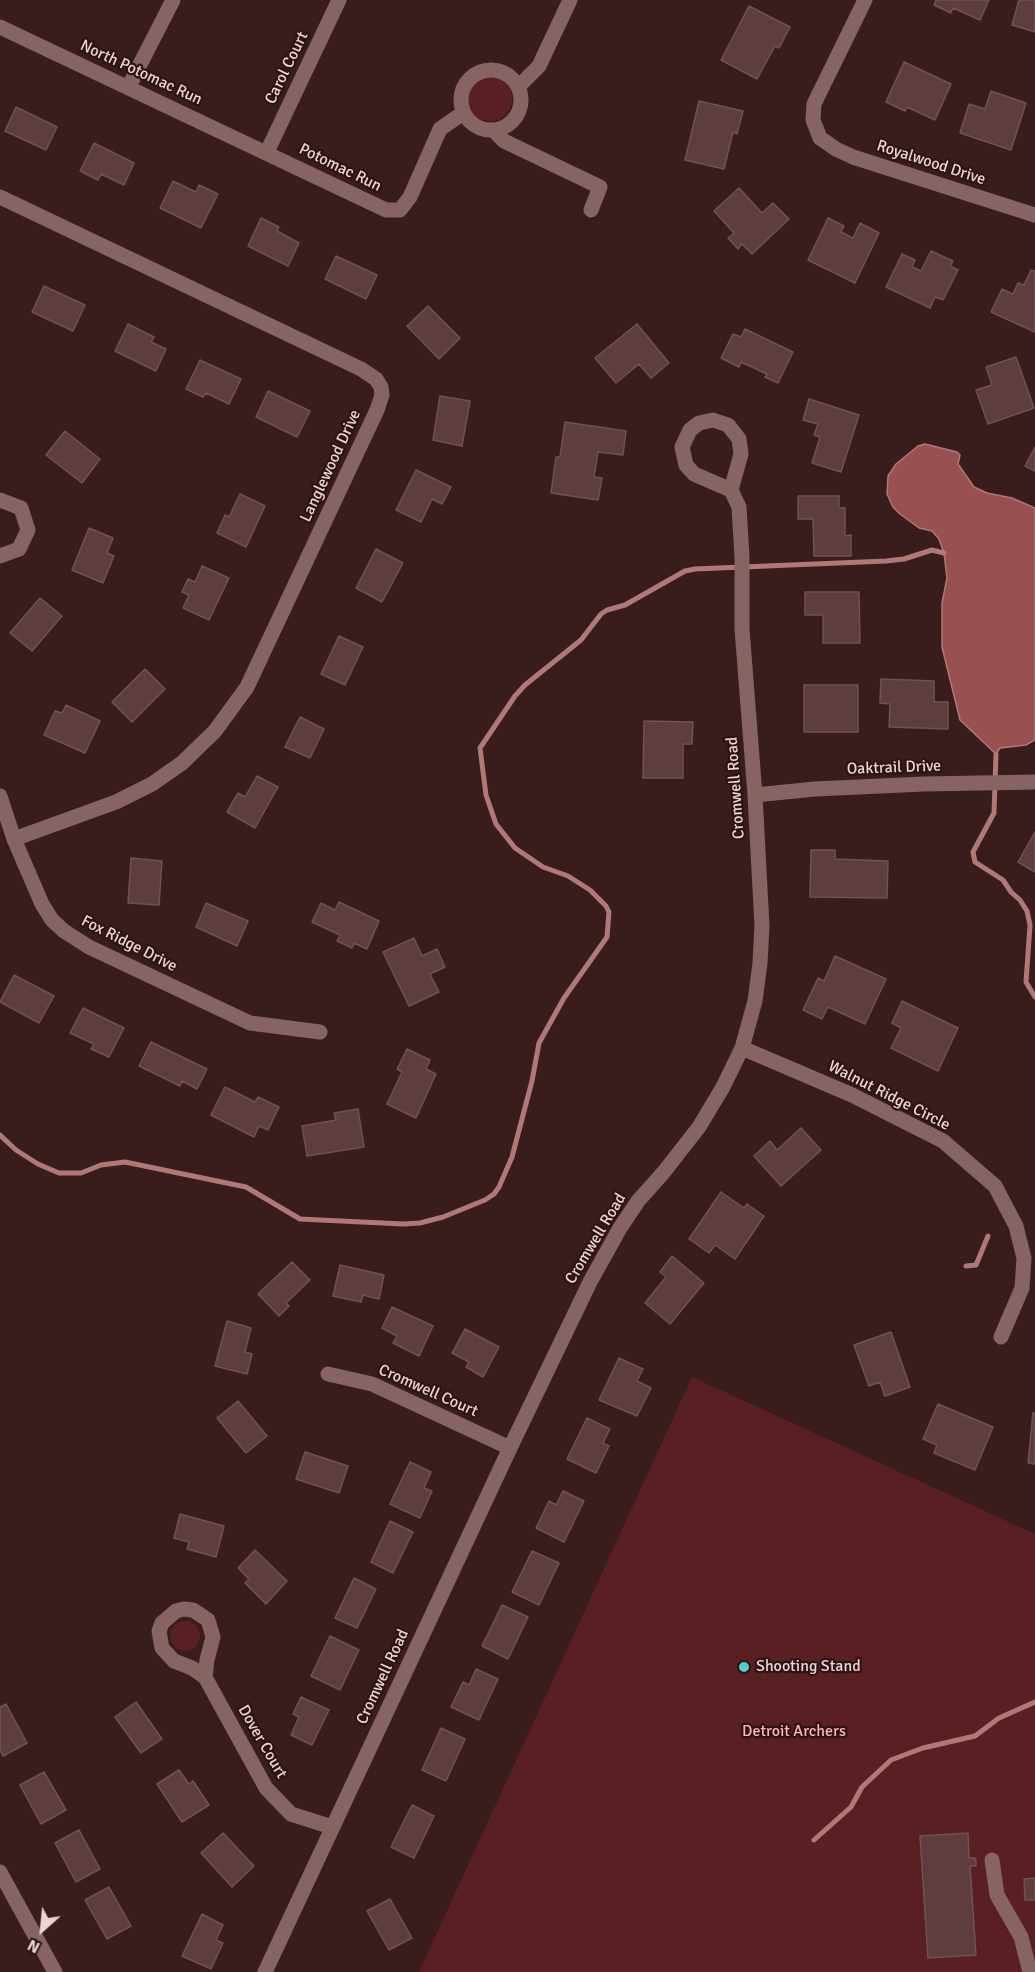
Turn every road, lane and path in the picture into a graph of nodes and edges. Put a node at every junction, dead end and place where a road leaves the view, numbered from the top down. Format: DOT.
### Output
graph roads {
  1 [pos="173,0"];
  2 [pos="339,0"];
  3 [pos="570,0"];
  4 [pos="865,0"];
  5 [pos="0,27"];
  6 [pos="129,86"];
  7 [pos="519,86"];
  8 [pos="463,113"];
  9 [pos="493,130"];
  10 [pos="267,152"];
  11 [pos="0,197"];
  12 [pos="591,210"];
  13 [pos="1035,215"];
  14 [pos="731,490"];
  15 [pos="0,500"];
  16 [pos="0,556"];
  17 [pos="1035,782"];
  18 [pos="0,795"];
  19 [pos="755,795"];
  20 [pos="15,839"];
  21 [pos="320,1032"];
  22 [pos="742,1048"];
  23 [pos="1002,1337"];
  24 [pos="328,1374"];
  25 [pos="510,1448"];
  26 [pos="205,1677"];
  27 [pos="332,1827"];
  28 [pos="992,1860"];
  29 [pos="0,1872"];
  30 [pos="56,1972"];
  31 [pos="265,1972"];
  32 [pos="1030,1972"];
  1 -- 6 [label="street"];
  2 -- 10 [label="street, Carol Court"];
  3 -- 7 [label="street"];
  4 -- 13 [label="street, Royalwood Drive"];
  5 -- 6 [label="street, North Potomac Run"];
  6 -- 10 [label="street, North Potomac Run"];
  7 -- 8 [label="street"];
  7 -- 9 [label="street"];
  8 -- 9 [label="street"];
  8 -- 10 [label="street, Potomac Run"];
  9 -- 12 [label="street"];
  11 -- 20 [label="street, Langlewood Drive"];
  14 -- 14 [label="street"];
  14 -- 19 [label="street, Cromwell Road"];
  15 -- 16 [label="street"];
  17 -- 19 [label="street, Oaktrail Drive"];
  18 -- 20 [label="street, Fox Ridge Drive"];
  19 -- 22 [label="street, Cromwell Road"];
  20 -- 21 [label="street, Fox Ridge Drive"];
  22 -- 23 [label="street, Walnut Ridge Circle"];
  22 -- 25 [label="street, Cromwell Road"];
  24 -- 25 [label="street, Cromwell Court"];
  25 -- 27 [label="street, Cromwell Road"];
  26 -- 26 [label="street"];
  26 -- 27 [label="street, Dover Court"];
  27 -- 31 [label="street, Cromwell Road"];
  28 -- 32 [label="street"];
  29 -- 30 [label="street"];
}
